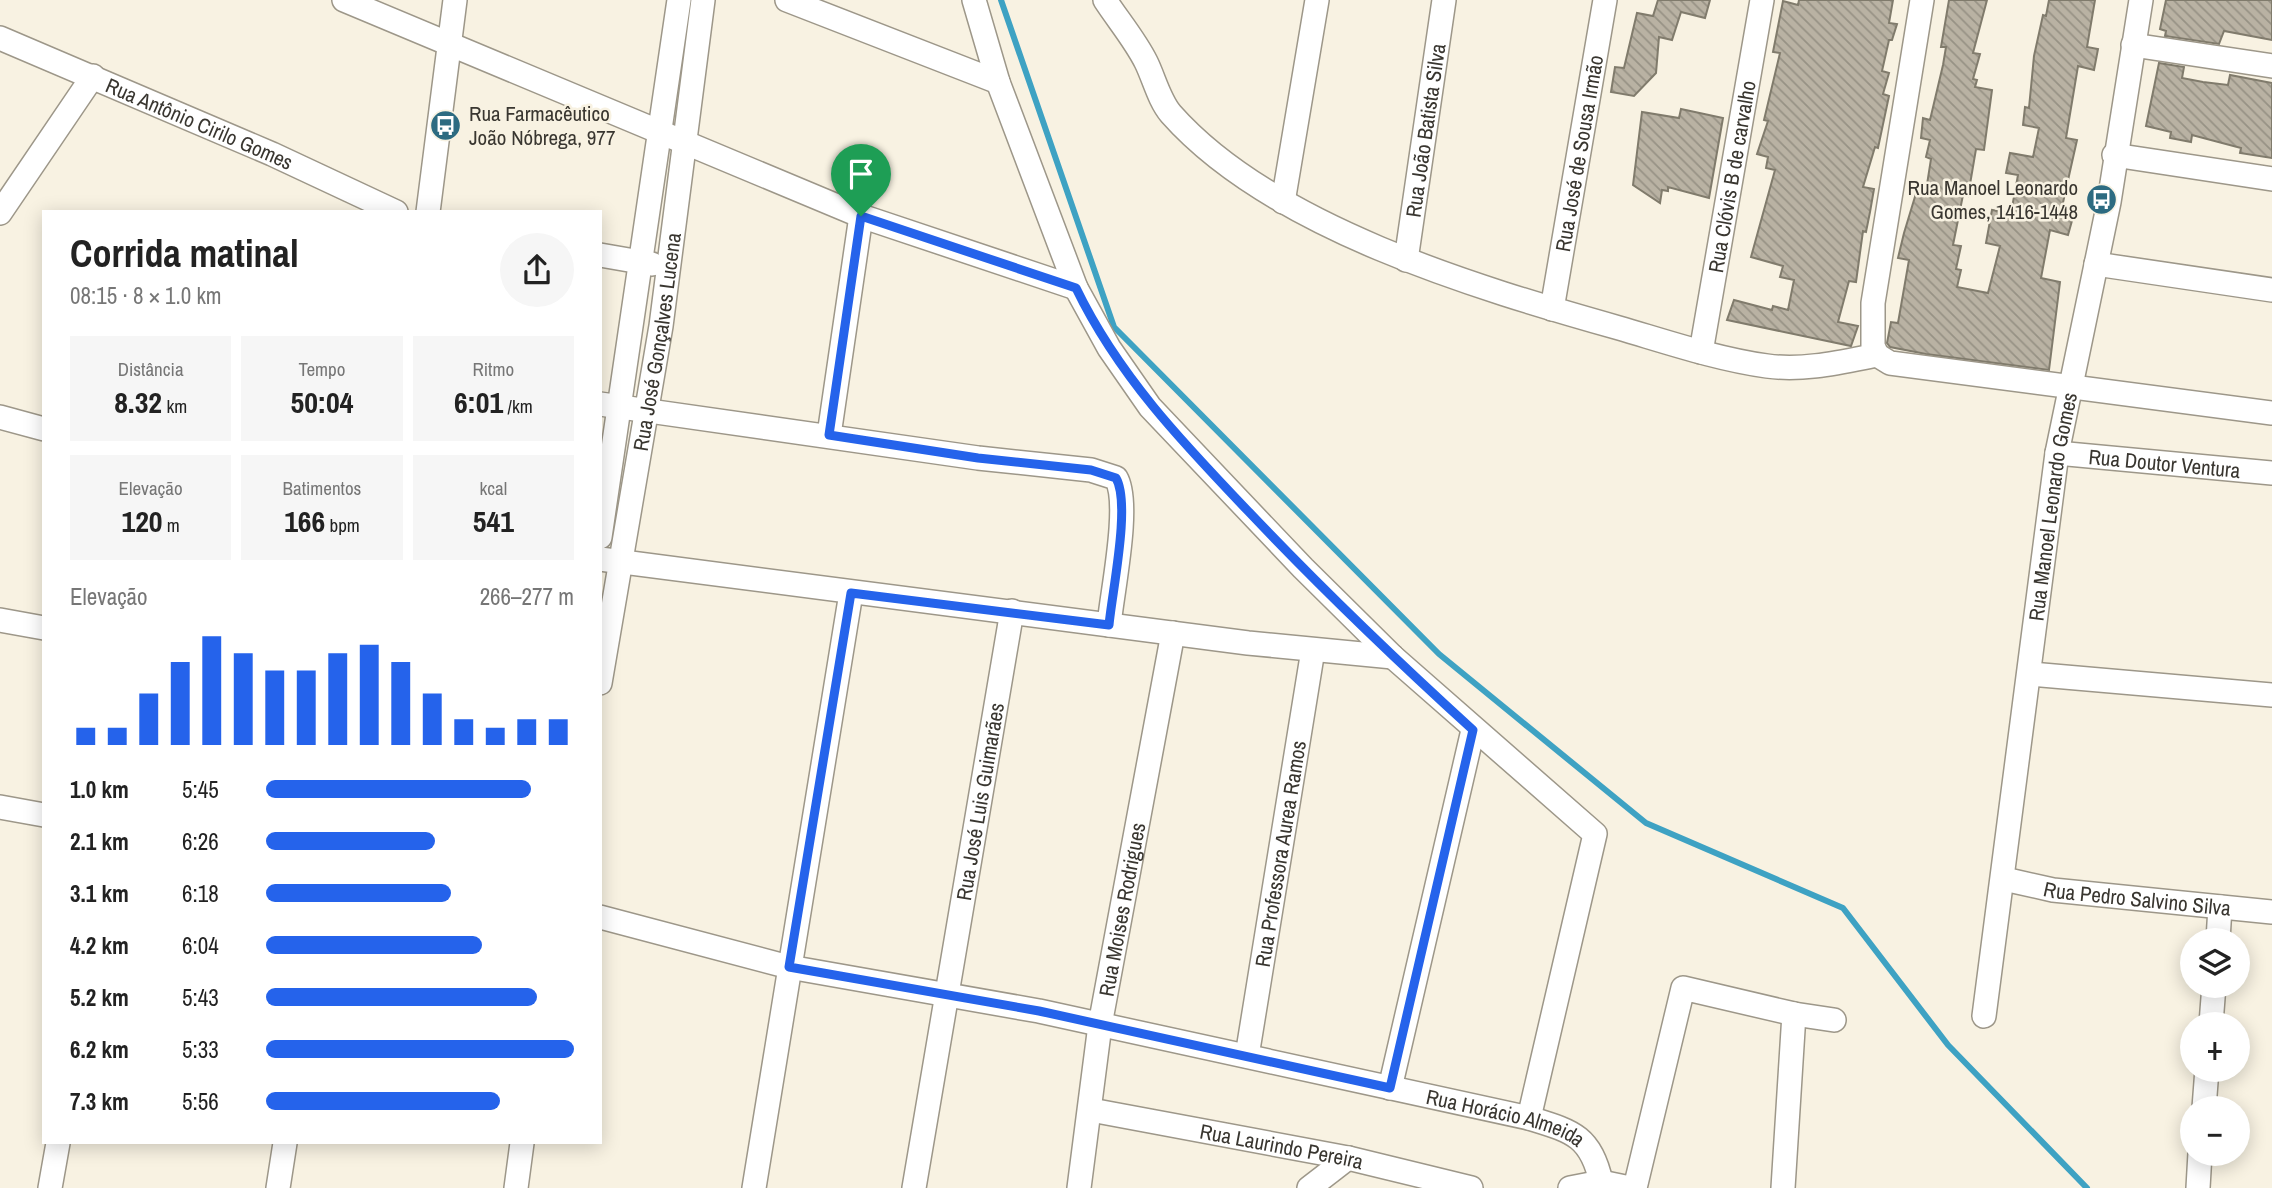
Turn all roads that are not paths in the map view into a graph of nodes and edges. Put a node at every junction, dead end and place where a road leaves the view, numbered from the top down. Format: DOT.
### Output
graph roads {
  1 [pos="345,0"];
  2 [pos="455,0"];
  3 [pos="679,0"];
  4 [pos="703,0"];
  5 [pos="788,0"];
  6 [pos="974,0"];
  7 [pos="1105,0"];
  8 [pos="1317,0"];
  9 [pos="1444,0"];
  10 [pos="1605,0"];
  11 [pos="1762,0"];
  12 [pos="1923,0"];
  13 [pos="2141,0"];
  14 [pos="0,38"];
  15 [pos="448,44"];
  16 [pos="2133,46"];
  17 [pos="2272,66"];
  18 [pos="93,76"];
  19 [pos="998,82"];
  20 [pos="660,132"];
  21 [pos="686,141"];
  22 [pos="2115,155"];
  23 [pos="2272,179"];
  24 [pos="1283,202"];
  25 [pos="392,210"];
  26 [pos="428,210"];
  27 [pos="0,213"];
  28 [pos="861,216"];
  29 [pos="602,255"];
  30 [pos="1406,260"];
  31 [pos="639,262"];
  32 [pos="2096,264"];
  33 [pos="670,266"];
  34 [pos="1076,288"];
  35 [pos="2272,290"];
  36 [pos="1552,309"];
  37 [pos="1701,352"];
  38 [pos="1877,355"];
  39 [pos="2069,386"];
  40 [pos="609,405"];
  41 [pos="648,411"];
  42 [pos="2272,413"];
  43 [pos="0,417"];
  44 [pos="42,428"];
  45 [pos="829,435"];
  46 [pos="2057,453"];
  47 [pos="2272,473"];
  48 [pos="602,508"];
  49 [pos="610,561"];
  50 [pos="851,593"];
  51 [pos="1012,611"];
  52 [pos="0,620"];
  53 [pos="1109,625"];
  54 [pos="42,628"];
  55 [pos="1173,633"];
  56 [pos="1312,650"];
  57 [pos="1393,657"];
  58 [pos="602,659"];
  59 [pos="2031,674"];
  60 [pos="2272,695"];
  61 [pos="1473,730"];
  62 [pos="0,807"];
  63 [pos="42,815"];
  64 [pos="2004,879"];
  65 [pos="2220,907"];
  66 [pos="2272,912"];
  67 [pos="602,918"];
  68 [pos="2219,928"];
  69 [pos="789,967"];
  70 [pos="945,992"];
  71 [pos="1794,1014"];
  72 [pos="1984,1016"];
  73 [pos="1834,1020"];
  74 [pos="1100,1025"];
  75 [pos="1247,1056"];
  76 [pos="1390,1088"];
  77 [pos="1091,1110"];
  78 [pos="1529,1118"];
  79 [pos="58,1144"];
  80 [pos="285,1144"];
  81 [pos="522,1144"];
  82 [pos="1348,1158"];
  83 [pos="2199,1166"];
  84 [pos="1408,1181"];
  85 [pos="1601,1182"];
  86 [pos="2198,1185"];
  87 [pos="50,1188"];
  88 [pos="278,1188"];
  89 [pos="516,1188"];
  90 [pos="754,1188"];
  91 [pos="914,1188"];
  92 [pos="1079,1188"];
  93 [pos="1309,1188"];
  94 [pos="1471,1188"];
  95 [pos="1570,1188"];
  96 [pos="1630,1188"];
  97 [pos="1635,1188"];
  98 [pos="1783,1188"];
  1 -- 15 [label="street"];
  2 -- 15 [label="street"];
  3 -- 20 [label="street, Rua José Gonçalves Lucena"];
  4 -- 21 [label="street, Rua José Gonçalves Lucena"];
  5 -- 19 [label="street"];
  6 -- 19 [label="street"];
  7 -- 24 [label="street"];
  8 -- 24 [label="street"];
  9 -- 30 [label="street, Rua João Batista Silva"];
  10 -- 36 [label="street, Rua José de Sousa Irmão"];
  11 -- 37 [label="street, Rua Clóvis B de carvalho"];
  12 -- 38 [label="street"];
  13 -- 16 [label="street, Rua Manoel Leonardo Gomes"];
  14 -- 18 [label="street, Rua Antônio Cirilo Gomes"];
  15 -- 20 [label="street"];
  15 -- 26 [label="street"];
  16 -- 17 [label="street"];
  16 -- 22 [label="street, Rua Manoel Leonardo Gomes"];
  18 -- 25 [label="street, Rua Antônio Cirilo Gomes"];
  18 -- 27 [label="street"];
  19 -- 34 [label="street"];
  20 -- 21 [label="street"];
  20 -- 31 [label="street, Rua José Gonçalves Lucena"];
  21 -- 28 [label="street"];
  21 -- 33 [label="street, Rua José Gonçalves Lucena"];
  22 -- 23 [label="street"];
  22 -- 32 [label="street, Rua Manoel Leonardo Gomes"];
  24 -- 30 [label="street"];
  28 -- 34 [label="street"];
  28 -- 45 [label="street"];
  29 -- 31 [label="street"];
  30 -- 36 [label="street"];
  31 -- 33 [label="street"];
  31 -- 40 [label="street, Rua José Gonçalves Lucena"];
  32 -- 35 [label="street"];
  32 -- 39 [label="street, Rua Manoel Leonardo Gomes"];
  33 -- 41 [label="street, Rua José Gonçalves Lucena"];
  34 -- 57 [label="street"];
  36 -- 37 [label="street"];
  37 -- 38 [label="street"];
  38 -- 39 [label="street"];
  39 -- 42 [label="street"];
  39 -- 46 [label="street, Rua Manoel Leonardo Gomes"];
  40 -- 41 [label="street"];
  40 -- 48 [label="street, Rua José Gonçalves Lucena"];
  41 -- 45 [label="street"];
  41 -- 49 [label="street, Rua José Gonçalves Lucena"];
  43 -- 44 [label="street"];
  45 -- 53 [label="street"];
  46 -- 47 [label="street, Rua Doutor Ventura"];
  46 -- 59 [label="street, Rua Manoel Leonardo Gomes"];
  49 -- 50 [label="street"];
  49 -- 58 [label="street, Rua José Gonçalves Lucena"];
  50 -- 51 [label="street"];
  50 -- 69 [label="street"];
  51 -- 53 [label="street"];
  51 -- 70 [label="street, Rua José Luis Guimarães"];
  52 -- 54 [label="street"];
  53 -- 55 [label="street"];
  55 -- 56 [label="street"];
  55 -- 74 [label="street, Rua Moises Rodrigues"];
  56 -- 57 [label="street"];
  56 -- 75 [label="street, Rua Professora Aurea Ramos"];
  57 -- 61 [label="street"];
  59 -- 60 [label="street"];
  59 -- 64 [label="street, Rua Manoel Leonardo Gomes"];
  61 -- 76 [label="street"];
  61 -- 78 [label="street"];
  62 -- 63 [label="street"];
  64 -- 65 [label="street, Rua Pedro Salvino Silva"];
  64 -- 72 [label="street, Rua Manoel Leonardo Gomes"];
  65 -- 66 [label="street, Rua Pedro Salvino Silva"];
  65 -- 68 [label="street"];
  67 -- 69 [label="street, Rua Horácio Almeida"];
  69 -- 70 [label="street, Rua Horácio Almeida"];
  69 -- 90 [label="street"];
  70 -- 74 [label="street, Rua Horácio Almeida"];
  70 -- 91 [label="street, Rua José Luis Guimarães"];
  71 -- 73 [label="street"];
  71 -- 97 [label="street"];
  71 -- 98 [label="street"];
  74 -- 75 [label="street, Rua Horácio Almeida"];
  74 -- 77 [label="street, Rua Moises Rodrigues"];
  75 -- 76 [label="street, Rua Horácio Almeida"];
  76 -- 78 [label="street, Rua Horácio Almeida"];
  77 -- 82 [label="street, Rua Laurindo Pereira"];
  77 -- 92 [label="street, Rua Moises Rodrigues"];
  78 -- 85 [label="street, Rua Horácio Almeida"];
  79 -- 87 [label="street"];
  80 -- 88 [label="street"];
  81 -- 89 [label="street"];
  82 -- 84 [label="street, Rua Laurindo Pereira"];
  82 -- 93 [label="street"];
  83 -- 86 [label="street"];
  84 -- 94 [label="street, Rua Laurindo Pereira"];
  85 -- 95 [label="street"];
  85 -- 96 [label="street"];
}
